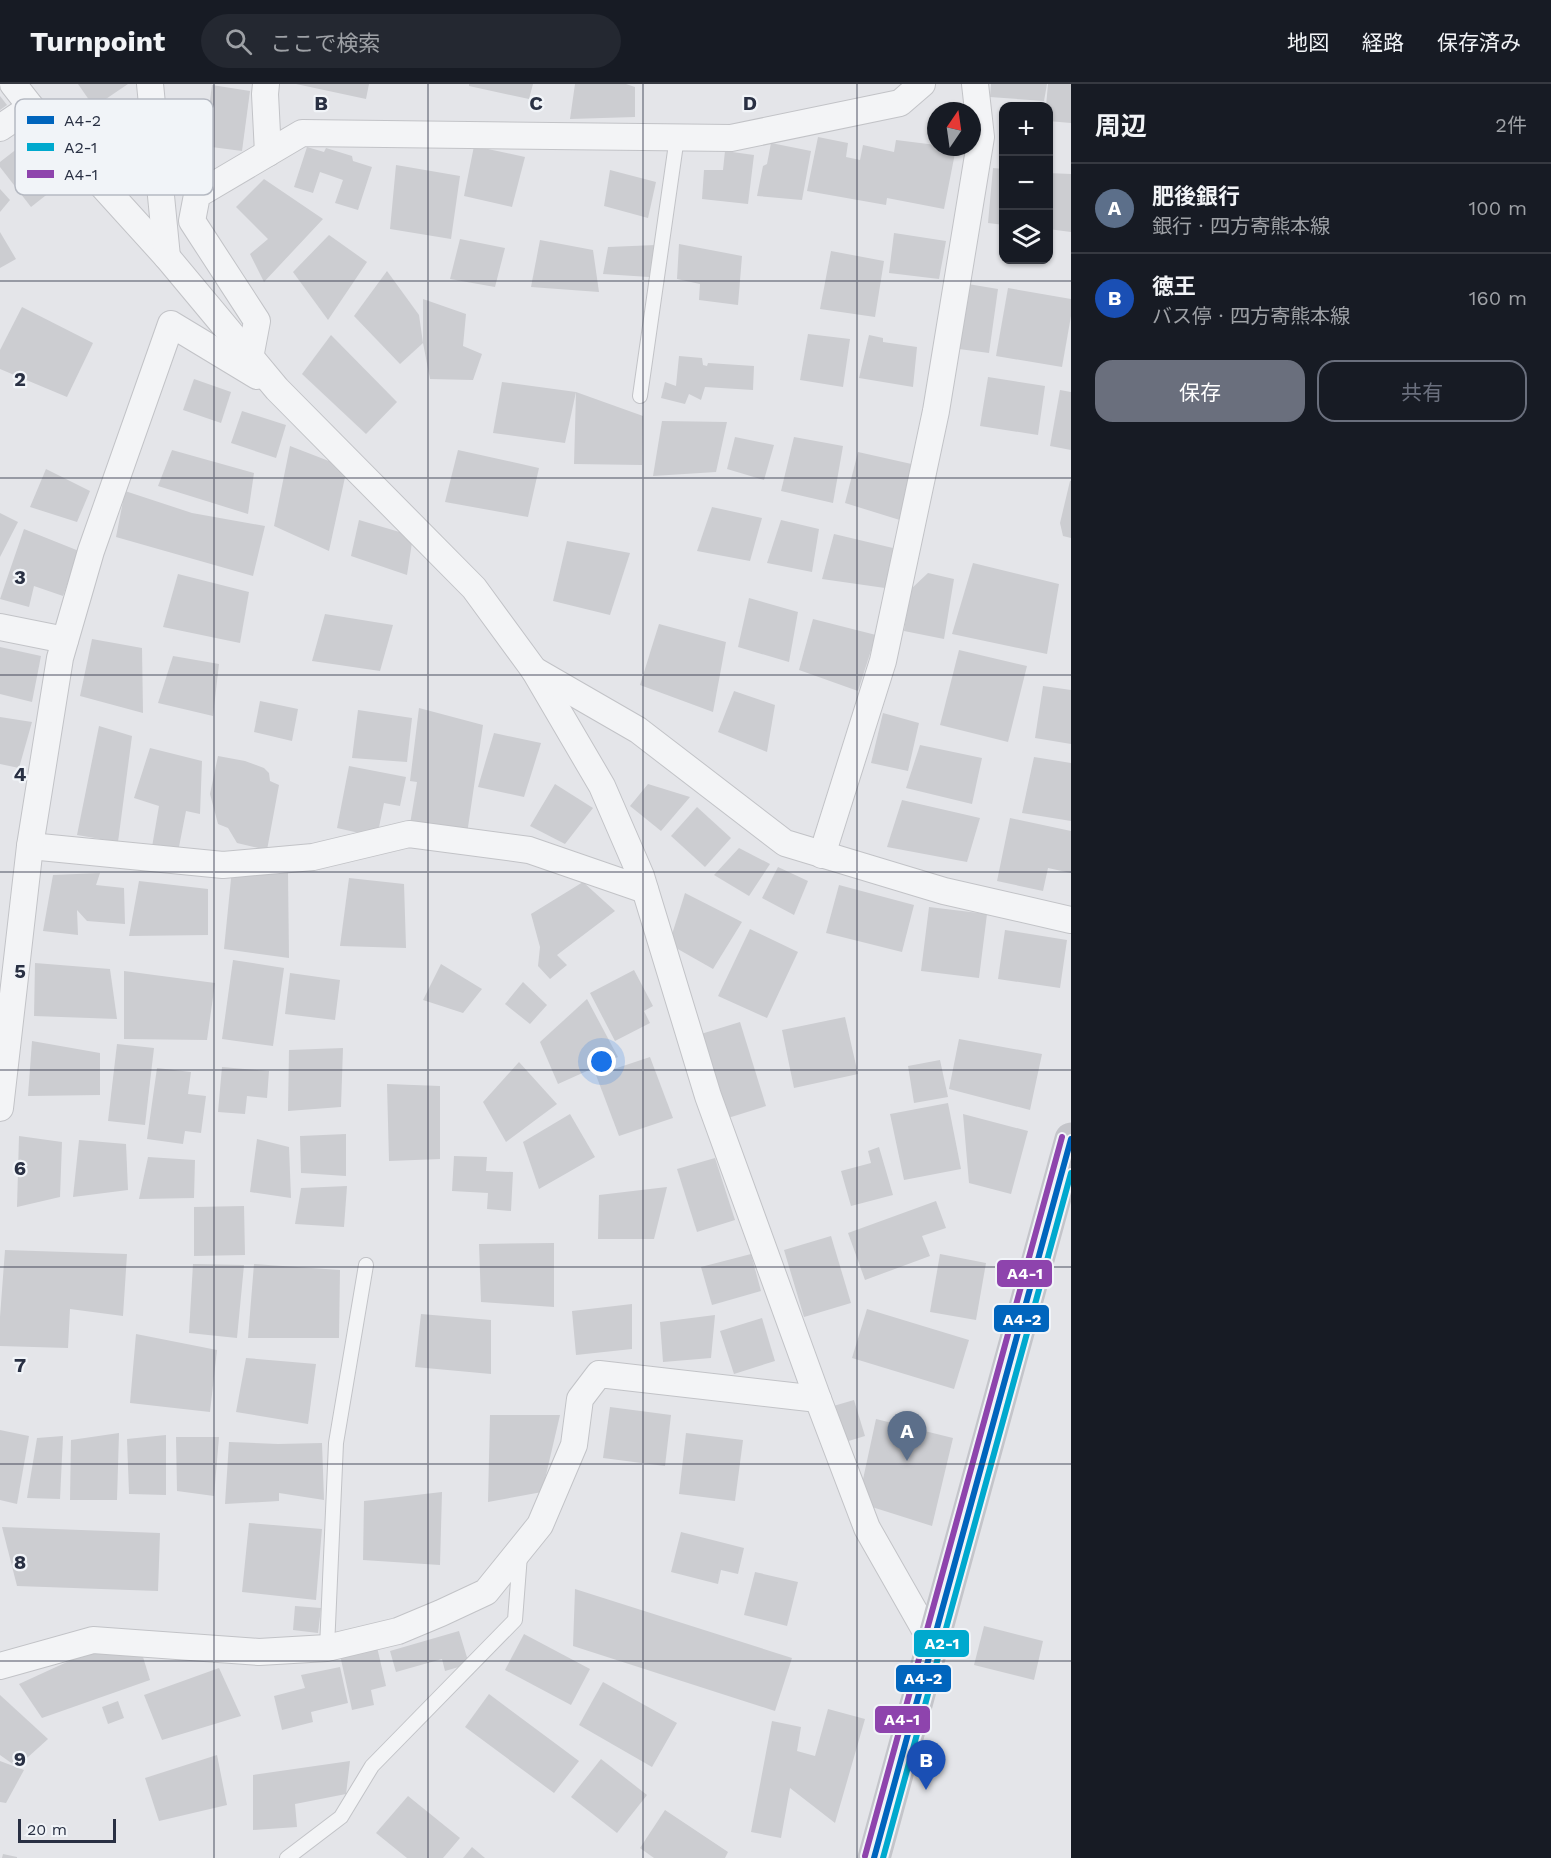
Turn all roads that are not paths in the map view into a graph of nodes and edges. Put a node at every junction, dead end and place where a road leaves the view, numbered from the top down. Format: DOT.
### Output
graph roads {
  1 [pos="13,84"];
  2 [pos="150,84"];
  3 [pos="266,84"];
  4 [pos="922,84"];
  5 [pos="975,84"];
  6 [pos="25,99"];
  7 [pos="151,99"];
  8 [pos="15,118"];
  9 [pos="0,128"];
  10 [pos="677,137"];
  11 [pos="268,153"];
  12 [pos="213,186"];
  13 [pos="111,195"];
  14 [pos="161,195"];
  15 [pos="197,195"];
  16 [pos="167,257"];
  17 [pos="250,357"];
  18 [pos="278,389"];
  19 [pos="640,396"];
  20 [pos="0,627"];
  21 [pos="65,640"];
  22 [pos="534,670"];
  23 [pos="30,846"];
  24 [pos="822,855"];
  25 [pos="645,890"];
  26 [pos="1071,920"];
  27 [pos="0,1108"];
  28 [pos="1071,1139"];
  29 [pos="366,1264"];
  30 [pos="818,1399"];
  31 [pos="520,1550"];
  32 [pos="933,1644"];
  33 [pos="327,1648"];
  34 [pos="0,1666"];
  35 [pos="287,1858"];
  36 [pos="874,1858"];
  1 -- 6 [label="street"];
  2 -- 7 [label="street"];
  3 -- 11 [label="street"];
  4 -- 10 [label="street"];
  5 -- 24 [label="street"];
  8 -- 9 [label="street"];
  10 -- 11 [label="street"];
  10 -- 19 [label="lane"];
  11 -- 12 [label="street"];
  13 -- 16 [label="street"];
  14 -- 16 [label="street"];
  15 -- 17 [label="street"];
  16 -- 17 [label="street"];
  17 -- 18 [label="street"];
  18 -- 21 [label="street"];
  18 -- 22 [label="street"];
  20 -- 21 [label="street"];
  21 -- 23 [label="street"];
  22 -- 24 [label="street"];
  22 -- 25 [label="street"];
  23 -- 25 [label="street"];
  23 -- 27 [label="street"];
  24 -- 26 [label="street"];
  25 -- 30 [label="street"];
  28 -- 32 [label="main road"];
  29 -- 33 [label="lane"];
  30 -- 31 [label="street"];
  30 -- 32 [label="street"];
  31 -- 33 [label="street"];
  31 -- 35 [label="lane"];
  32 -- 36 [label="main road"];
  33 -- 34 [label="street"];
}
